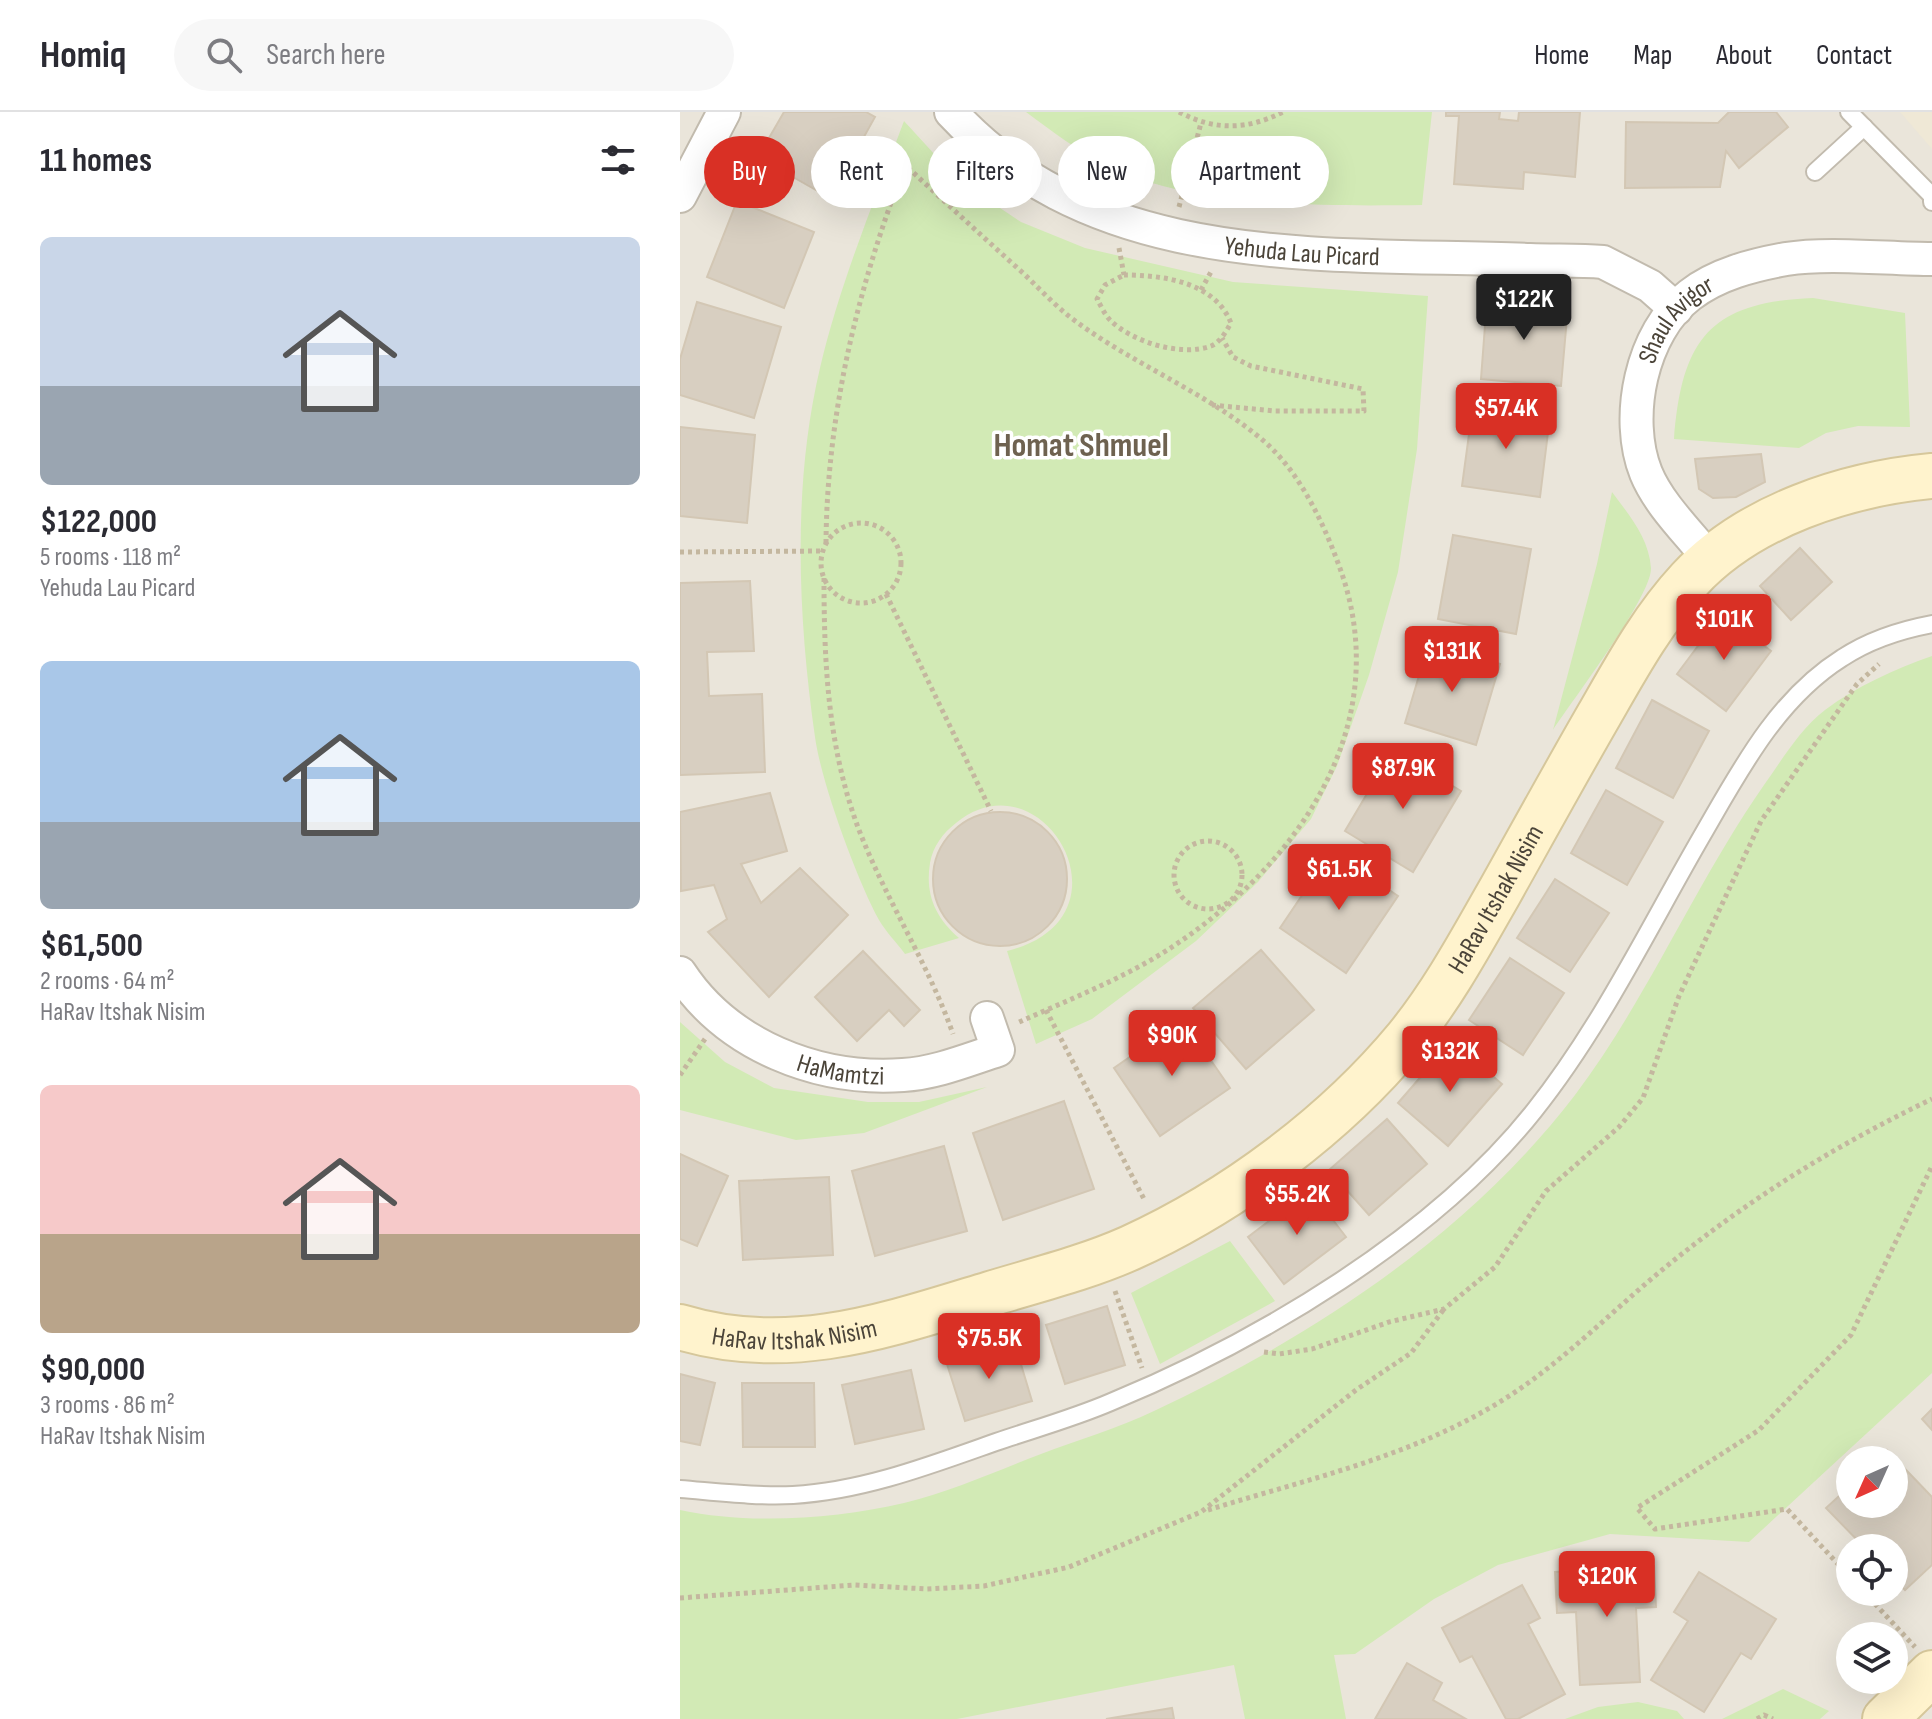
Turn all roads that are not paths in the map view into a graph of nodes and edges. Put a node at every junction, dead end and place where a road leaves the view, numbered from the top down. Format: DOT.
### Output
graph roads {
  1 [pos="724,112"];
  2 [pos="951,112"];
  3 [pos="1849,112"];
  4 [pos="1864,127"];
  5 [pos="1815,172"];
  6 [pos="680,196"];
  7 [pos="1932,202"];
  8 [pos="1932,259"];
  9 [pos="1676,309"];
  10 [pos="1932,476"];
  11 [pos="1711,561"];
  12 [pos="1928,625"];
  13 [pos="680,973"];
  14 [pos="990,1026"];
  15 [pos="680,1327"];
  16 [pos="680,1489"];
  17 [pos="1927,1664"];
  18 [pos="1885,1719"];
  1 -- 6 [label="street"];
  2 -- 9 [label="street, Yehuda Lau Picard"];
  3 -- 4 [label="lane"];
  4 -- 5 [label="lane"];
  4 -- 7 [label="lane"];
  8 -- 9 [label="street, Shaul Avigor"];
  9 -- 11 [label="street, Shaul Avigor"];
  10 -- 11 [label="street, HaRav Itshak Nisim"];
  11 -- 15 [label="street, HaRav Itshak Nisim"];
  12 -- 16 [label="lane"];
  13 -- 14 [label="street, HaMamtzi"];
  17 -- 18 [label="street"];
}
